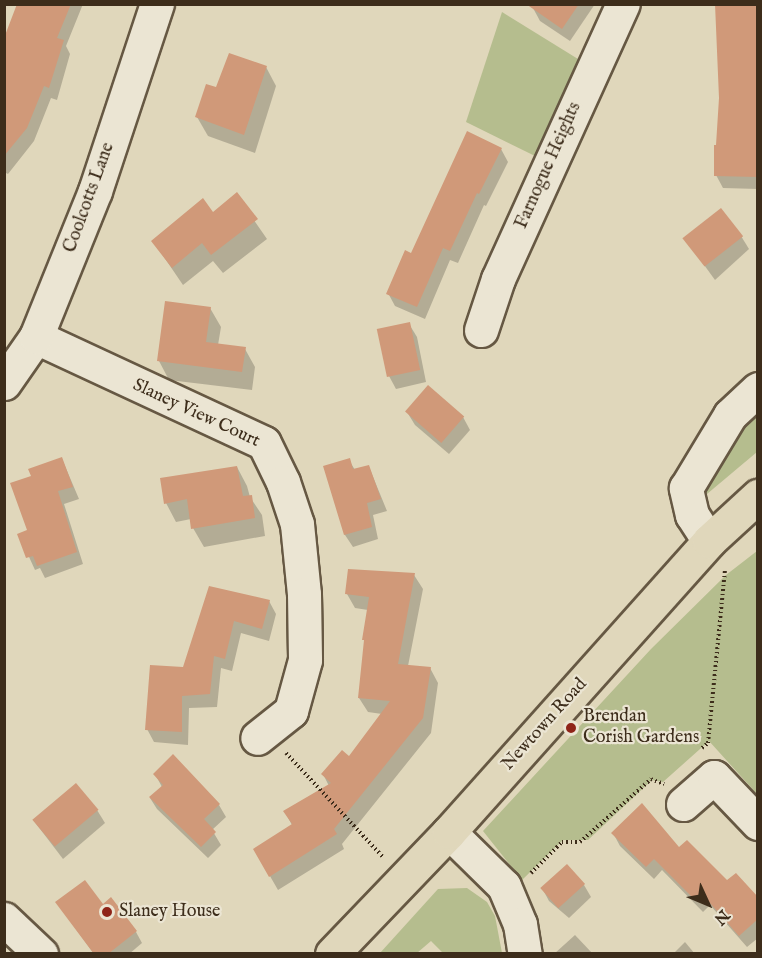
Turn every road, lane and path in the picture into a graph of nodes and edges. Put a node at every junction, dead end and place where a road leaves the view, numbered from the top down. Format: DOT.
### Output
graph roads {
  1 [pos="157,4"];
  2 [pos="622,4"];
  3 [pos="481,330"];
  4 [pos="36,337"];
  5 [pos="4,383"];
  6 [pos="758,389"];
  7 [pos="758,496"];
  8 [pos="709,541"];
  9 [pos="257,738"];
  10 [pos="699,751"];
  11 [pos="678,790"];
  12 [pos="758,823"];
  13 [pos="449,832"];
  14 [pos="403,880"];
  15 [pos="504,886"];
  16 [pos="4,919"];
  17 [pos="41,954"];
  18 [pos="332,954"];
  19 [pos="525,954"];
  1 -- 4 [label="street, Coolcotts Lane"];
  2 -- 3 [label="street, Farnogue Heights"];
  4 -- 5 [label="street, Coolcotts Lane"];
  4 -- 9 [label="street, Slaney View Court"];
  6 -- 8 [label="street"];
  7 -- 8 [label="main road, Newtown Road"];
  8 -- 10 [label="path"];
  8 -- 13 [label="main road, Newtown Road"];
  9 -- 14 [label="path"];
  11 -- 12 [label="street"];
  11 -- 15 [label="path"];
  13 -- 14 [label="main road, Newtown Road"];
  13 -- 15 [label="street"];
  14 -- 18 [label="main road, Newtown Road"];
  15 -- 19 [label="street"];
  16 -- 17 [label="street"];
}
